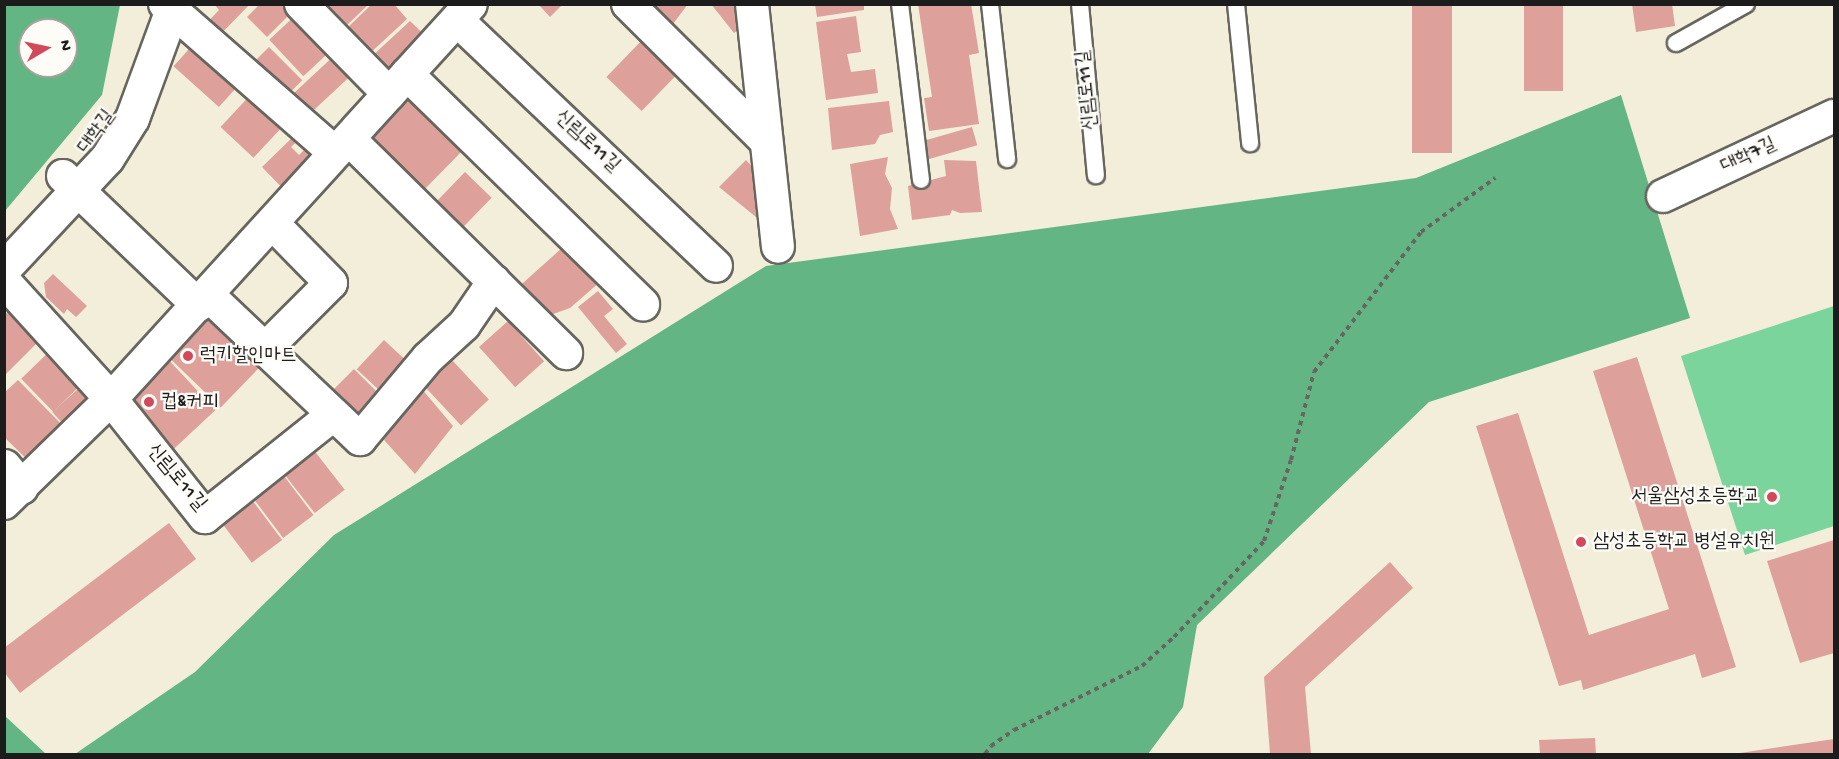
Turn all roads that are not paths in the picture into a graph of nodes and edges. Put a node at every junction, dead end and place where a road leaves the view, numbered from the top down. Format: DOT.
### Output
graph roads {
  1 [pos="301,4"];
  2 [pos="628,4"];
  3 [pos="752,4"];
  4 [pos="900,4"];
  5 [pos="990,4"];
  6 [pos="1080,4"];
  7 [pos="1236,4"];
  8 [pos="1746,4"];
  9 [pos="166,6"];
  10 [pos="464,12"];
  11 [pos="1676,43"];
  12 [pos="398,84"];
  13 [pos="1834,116"];
  14 [pos="766,141"];
  15 [pos="1250,143"];
  16 [pos="342,146"];
  17 [pos="1007,159"];
  18 [pos="1096,175"];
  19 [pos="921,180"];
  20 [pos="70,183"];
  21 [pos="1663,196"];
  22 [pos="272,223"];
  23 [pos="4,240"];
  24 [pos="778,247"];
  25 [pos="716,266"];
  26 [pos="4,268"];
  27 [pos="4,281"];
  28 [pos="494,281"];
  29 [pos="202,299"];
  30 [pos="643,304"];
  31 [pos="265,349"];
  32 [pos="566,353"];
  33 [pos="111,399"];
  34 [pos="333,415"];
  35 [pos="8,490"];
  1 -- 12 [label="street"];
  2 -- 14 [label="street"];
  3 -- 14 [label="street"];
  4 -- 19 [label="lane"];
  5 -- 17 [label="lane"];
  6 -- 18 [label="lane, 신림로11길"];
  7 -- 15 [label="lane"];
  8 -- 11 [label="lane"];
  9 -- 16 [label="street"];
  9 -- 20 [label="street, 대학길"];
  10 -- 12 [label="street, 신림로11길"];
  10 -- 25 [label="street, 신림로11길"];
  12 -- 16 [label="street, 신림로11길"];
  12 -- 30 [label="street"];
  13 -- 21 [label="street, 대학7길"];
  14 -- 24 [label="street"];
  16 -- 22 [label="street, 신림로11길"];
  16 -- 28 [label="street"];
  20 -- 23 [label="street, 대학길"];
  20 -- 26 [label="street"];
  20 -- 29 [label="street"];
  22 -- 29 [label="street, 신림로11길"];
  22 -- 31 [label="street"];
  27 -- 33 [label="street, 신림로11길"];
  28 -- 32 [label="street"];
  28 -- 34 [label="street"];
  29 -- 31 [label="street"];
  29 -- 33 [label="street, 신림로11길"];
  31 -- 34 [label="street"];
  33 -- 34 [label="street, 신림로11길"];
  33 -- 35 [label="street, 신림로11길"];
}
